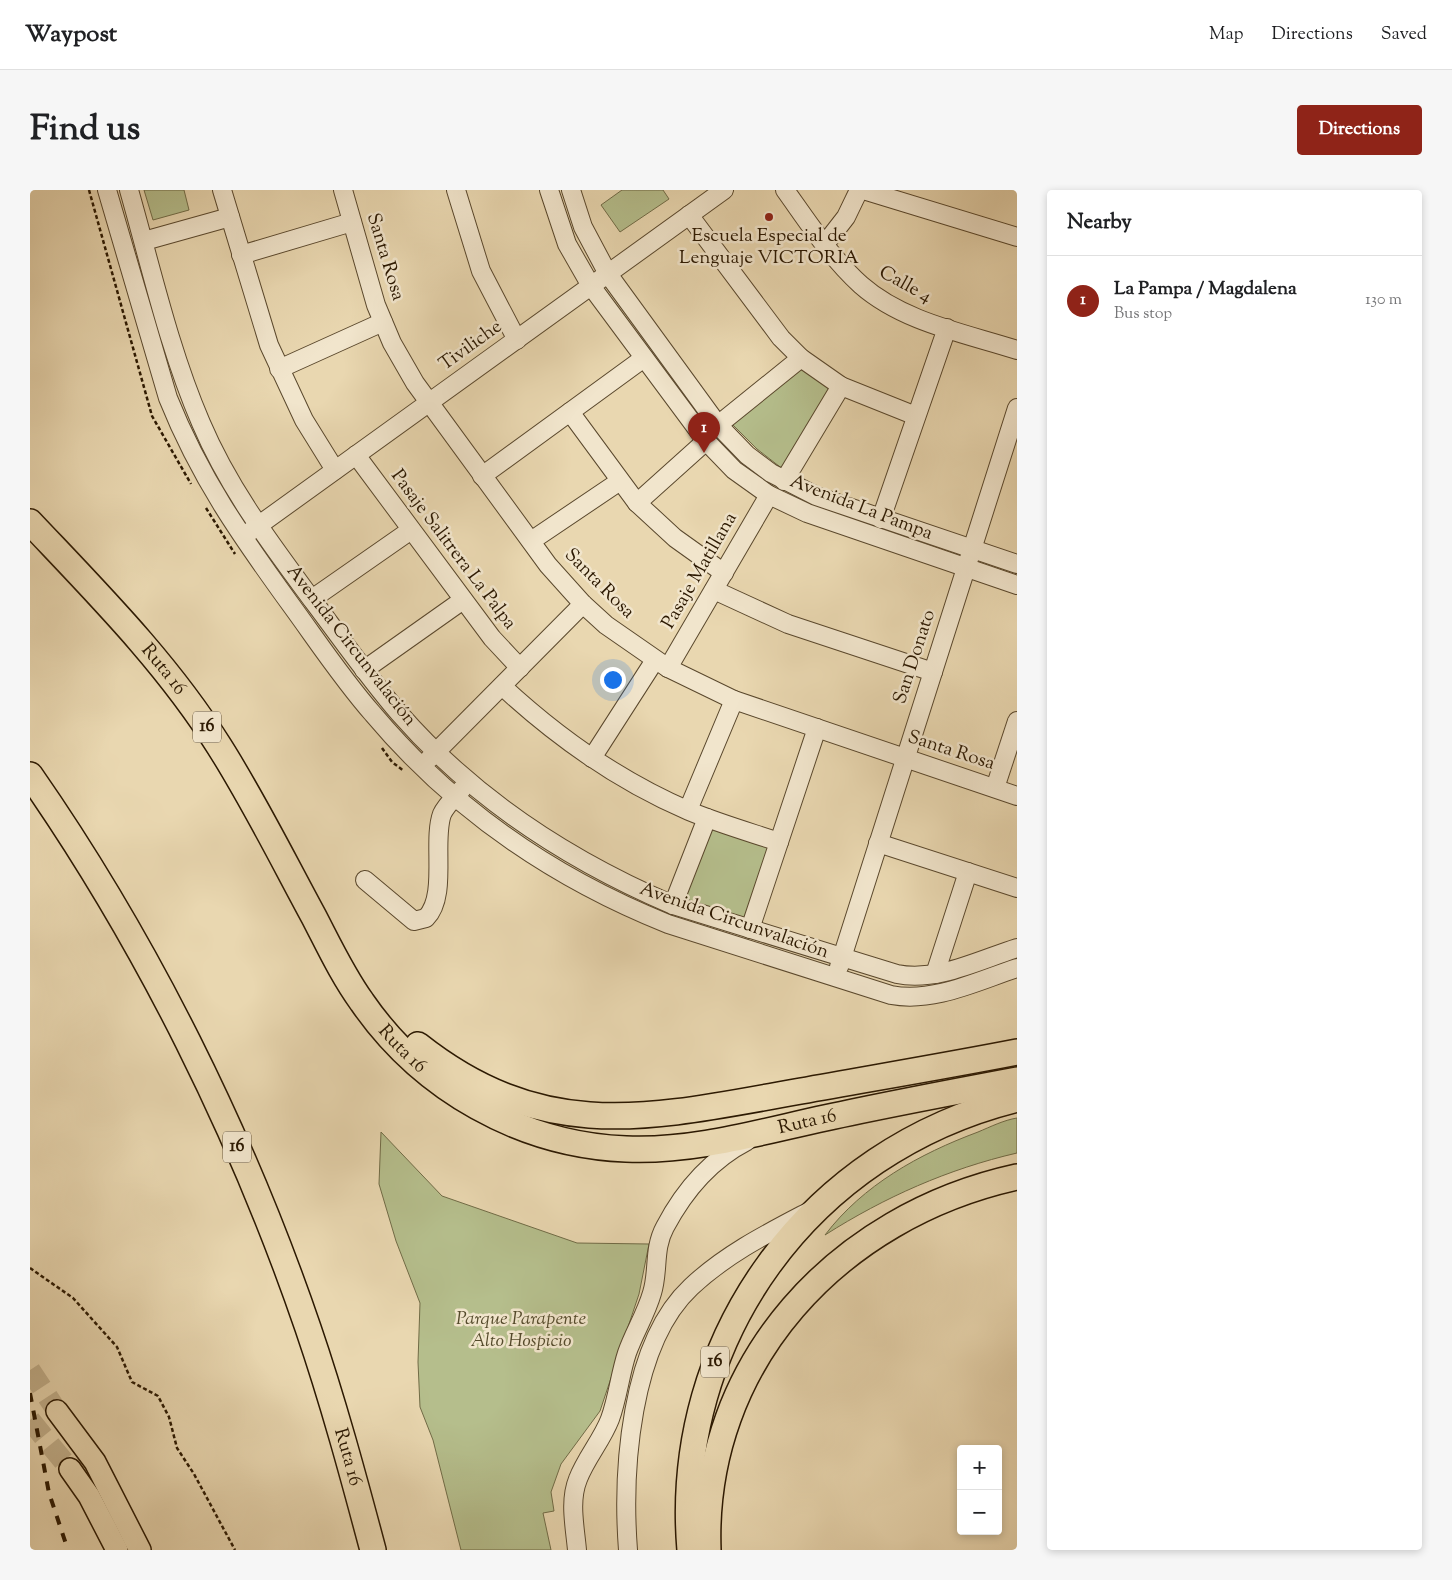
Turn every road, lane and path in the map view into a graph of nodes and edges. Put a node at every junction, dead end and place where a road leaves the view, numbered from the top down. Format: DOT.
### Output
graph roads {
  1 [pos="108,190"];
  2 [pos="129,190"];
  3 [pos="222,190"];
  4 [pos="342,190"];
  5 [pos="456,190"];
  6 [pos="549,190"];
  7 [pos="571,190"];
  8 [pos="724,190"];
  9 [pos="784,190"];
  10 [pos="860,190"];
  11 [pos="863,190"];
  12 [pos="689,215"];
  13 [pos="230,217"];
  14 [pos="352,222"];
  15 [pos="1017,237"];
  16 [pos="144,241"];
  17 [pos="825,244"];
  18 [pos="241,255"];
  19 [pos="608,274"];
  20 [pos="591,286"];
  21 [pos="383,322"];
  22 [pos="947,328"];
  23 [pos="516,340"];
  24 [pos="1017,350"];
  25 [pos="644,358"];
  26 [pos="801,358"];
  27 [pos="279,369"];
  28 [pos="841,386"];
  29 [pos="428,403"];
  30 [pos="1017,408"];
  31 [pos="570,412"];
  32 [pos="916,416"];
  33 [pos="718,425"];
  34 [pos="706,442"];
  35 [pos="1012,442"];
  36 [pos="356,455"];
  37 [pos="335,470"];
  38 [pos="482,476"];
  39 [pos="784,480"];
  40 [pos="620,481"];
  41 [pos="769,495"];
  42 [pos="637,503"];
  43 [pos="881,519"];
  44 [pos="30,522"];
  45 [pos="258,526"];
  46 [pos="411,530"];
  47 [pos="242,537"];
  48 [pos="531,541"];
  49 [pos="972,549"];
  50 [pos="1017,564"];
  51 [pos="966,569"];
  52 [pos="724,573"];
  53 [pos="1017,585"];
  54 [pos="714,590"];
  55 [pos="312,599"];
  56 [pos="463,600"];
  57 [pos="583,604"];
  58 [pos="662,664"];
  59 [pos="520,668"];
  60 [pos="364,670"];
  61 [pos="933,672"];
  62 [pos="502,686"];
  63 [pos="734,700"];
  64 [pos="1017,721"];
  65 [pos="817,728"];
  66 [pos="436,752"];
  67 [pos="592,758"];
  68 [pos="905,758"];
  69 [pos="422,767"];
  70 [pos="30,775"];
  71 [pos="468,781"];
  72 [pos="995,788"];
  73 [pos="1017,796"];
  74 [pos="455,797"];
  75 [pos="688,810"];
  76 [pos="707,818"];
  77 [pos="779,842"];
  78 [pos="878,843"];
  79 [pos="968,872"];
  80 [pos="365,880"];
  81 [pos="1017,888"];
  82 [pos="673,904"];
  83 [pos="750,929"];
  84 [pos="1017,948"];
  85 [pos="842,957"];
  86 [pos="338,963"];
  87 [pos="1017,968"];
  88 [pos="935,974"];
  89 [pos="835,977"];
  90 [pos="1017,1052"];
  91 [pos="1017,1080"];
  92 [pos="1017,1099"];
  93 [pos="788,1126"];
  94 [pos="1017,1177"];
  95 [pos="821,1205"];
  96 [pos="30,1268"];
  97 [pos="58,1411"];
  98 [pos="70,1469"];
  99 [pos="118,1550"];
  100 [pos="140,1550"];
  101 [pos="235,1550"];
  102 [pos="373,1550"];
  103 [pos="577,1550"];
  104 [pos="628,1550"];
  105 [pos="690,1550"];
  106 [pos="708,1550"];
  1 -- 47 [label="street, Avenida Circunvalación"];
  2 -- 16 [label="street, Avenida Circunvalación"];
  3 -- 13 [label="street"];
  4 -- 14 [label="street, Santa Rosa"];
  5 -- 23 [label="street"];
  6 -- 20 [label="street, Avenida La Pampa"];
  7 -- 19 [label="street, Avenida La Pampa"];
  8 -- 12 [label="street, Tiviliche"];
  9 -- 17 [label="street, Calle 4"];
  10 -- 17 [label="street"];
  11 -- 15 [label="street"];
  12 -- 19 [label="street, Tiviliche"];
  12 -- 26 [label="street"];
  13 -- 16 [label="street"];
  13 -- 18 [label="street"];
  14 -- 18 [label="street"];
  14 -- 21 [label="street, Santa Rosa"];
  16 -- 45 [label="street, Avenida Circunvalación"];
  17 -- 22 [label="street, Calle 4"];
  18 -- 27 [label="street"];
  19 -- 20 [label="street, Tiviliche"];
  19 -- 33 [label="street, Avenida La Pampa"];
  20 -- 23 [label="street, Tiviliche"];
  20 -- 25 [label="street, Avenida La Pampa"];
  21 -- 27 [label="street"];
  21 -- 29 [label="street, Santa Rosa"];
  22 -- 24 [label="street, Calle 4"];
  22 -- 32 [label="street"];
  23 -- 29 [label="street, Tiviliche"];
  25 -- 31 [label="street"];
  25 -- 34 [label="street, Avenida La Pampa"];
  26 -- 28 [label="street"];
  26 -- 33 [label="street"];
  27 -- 37 [label="street"];
  28 -- 32 [label="street"];
  28 -- 39 [label="street"];
  29 -- 36 [label="street, Tiviliche"];
  29 -- 38 [label="street, Santa Rosa"];
  30 -- 35 [label="street, San Donato"];
  31 -- 38 [label="street"];
  31 -- 40 [label="street"];
  32 -- 43 [label="street"];
  33 -- 39 [label="street, Avenida La Pampa"];
  34 -- 41 [label="street, Avenida La Pampa"];
  34 -- 42 [label="street"];
  35 -- 49 [label="street, San Donato"];
  36 -- 37 [label="street, Tiviliche"];
  36 -- 46 [label="street, Pasaje Salitrera La Palpa"];
  37 -- 45 [label="street, Tiviliche"];
  38 -- 48 [label="street, Santa Rosa"];
  39 -- 43 [label="street, Avenida La Pampa"];
  40 -- 42 [label="street"];
  40 -- 48 [label="street"];
  41 -- 51 [label="street, Avenida La Pampa"];
  41 -- 52 [label="street, Pasaje Matillana"];
  42 -- 52 [label="street"];
  43 -- 49 [label="street, Avenida La Pampa"];
  44 -- 86 [label="highway, Ruta 16 / 16"];
  45 -- 47 [label="street, Tiviliche"];
  45 -- 55 [label="street, Avenida Circunvalación"];
  46 -- 55 [label="street"];
  46 -- 56 [label="street, Pasaje Salitrera La Palpa"];
  47 -- 69 [label="street, Avenida Circunvalación"];
  48 -- 57 [label="street, Santa Rosa"];
  49 -- 50 [label="street, Avenida La Pampa"];
  49 -- 51 [label="street, San Donato"];
  51 -- 53 [label="street, Avenida La Pampa"];
  51 -- 61 [label="street, San Donato"];
  52 -- 54 [label="street, Pasaje Matillana"];
  54 -- 58 [label="street, Pasaje Matillana"];
  54 -- 61 [label="street"];
  55 -- 60 [label="street, Avenida Circunvalación"];
  56 -- 59 [label="street, Pasaje Salitrera La Palpa"];
  56 -- 60 [label="street"];
  57 -- 58 [label="street, Santa Rosa"];
  57 -- 59 [label="street"];
  58 -- 63 [label="street, Santa Rosa"];
  58 -- 67 [label="street, Pasaje Matillana"];
  59 -- 62 [label="street"];
  60 -- 66 [label="street, Avenida Circunvalación"];
  61 -- 68 [label="street, San Donato"];
  62 -- 66 [label="street"];
  62 -- 67 [label="street"];
  63 -- 65 [label="street, Santa Rosa"];
  63 -- 75 [label="street"];
  64 -- 72 [label="street"];
  65 -- 68 [label="street, Santa Rosa"];
  65 -- 77 [label="street"];
  66 -- 69 [label="street"];
  66 -- 71 [label="street, Avenida Circunvalación"];
  67 -- 75 [label="street"];
  68 -- 72 [label="street, Santa Rosa"];
  68 -- 78 [label="street, San Donato"];
  69 -- 74 [label="street, Avenida Circunvalación"];
  70 -- 102 [label="highway, Ruta 16 / 16"];
  71 -- 74 [label="street"];
  71 -- 82 [label="street, Avenida Circunvalación"];
  72 -- 73 [label="street, Santa Rosa"];
  74 -- 80 [label="street"];
  74 -- 89 [label="street, Avenida Circunvalación"];
  75 -- 76 [label="street"];
  76 -- 77 [label="street"];
  76 -- 82 [label="street"];
  77 -- 83 [label="street"];
  78 -- 79 [label="street"];
  78 -- 85 [label="street, San Donato"];
  79 -- 81 [label="street"];
  79 -- 88 [label="street"];
  82 -- 83 [label="street, Avenida Circunvalación"];
  83 -- 85 [label="street, Avenida Circunvalación"];
  84 -- 88 [label="street, Avenida Circunvalación"];
  85 -- 88 [label="street, Avenida Circunvalación"];
  85 -- 89 [label="street, San Donato"];
  86 -- 90 [label="highway"];
  86 -- 93 [label="highway, Ruta 16 / 16"];
  87 -- 89 [label="street, Avenida Circunvalación"];
  91 -- 93 [label="highway, Ruta 16 / 16"];
  92 -- 95 [label="highway, 16"];
  93 -- 103 [label="street"];
  94 -- 106 [label="highway"];
  95 -- 104 [label="street"];
  95 -- 105 [label="highway, 16"];
  96 -- 101 [label="path"];
  97 -- 100 [label="main road"];
  98 -- 99 [label="main road"];
}
